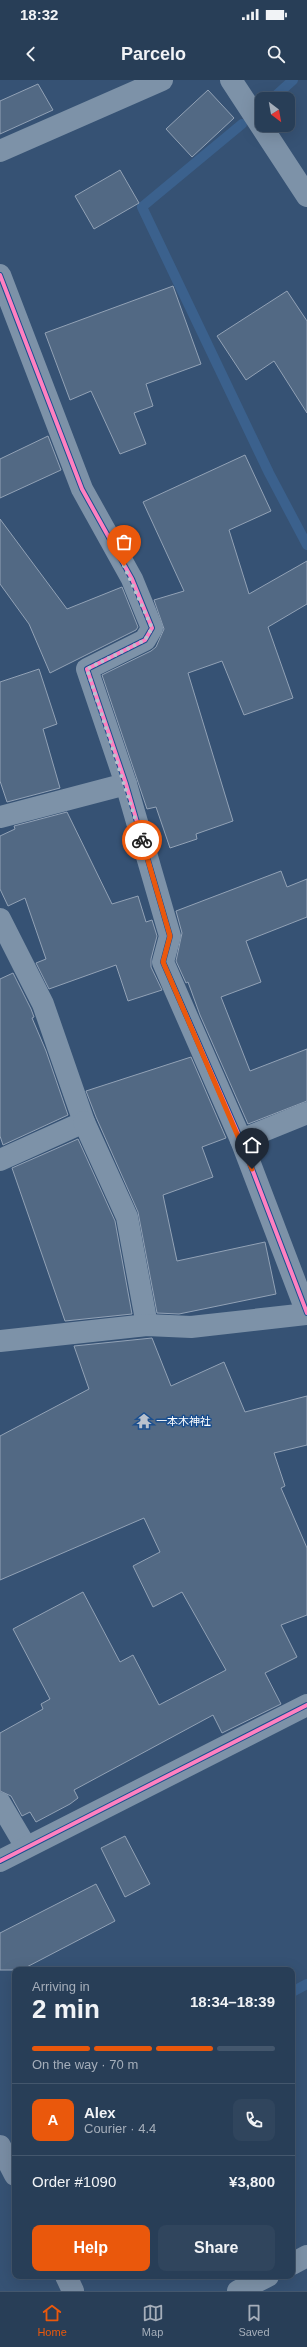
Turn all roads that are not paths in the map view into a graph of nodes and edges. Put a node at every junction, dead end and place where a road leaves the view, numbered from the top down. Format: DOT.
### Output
graph roads {
  1 [pos="162,80"];
  2 [pos="231,80"];
  3 [pos="0,151"];
  4 [pos="307,196"];
  5 [pos="0,275"];
  6 [pos="126,784"];
  7 [pos="0,817"];
  8 [pos="0,919"];
  9 [pos="307,1113"];
  10 [pos="84,1122"];
  11 [pos="241,1140"];
  12 [pos="0,1160"];
  13 [pos="307,1313"];
  14 [pos="147,1325"];
  15 [pos="0,1341"];
  16 [pos="307,1705"];
  17 [pos="0,1804"];
  18 [pos="26,1848"];
  19 [pos="0,1861"];
  20 [pos="0,2146"];
  21 [pos="12,2170"];
  22 [pos="307,2256"];
  23 [pos="295,2262"];
  24 [pos="67,2279"];
  25 [pos="262,2279"];
  26 [pos="73,2291"];
  27 [pos="238,2291"];
  1 -- 3 [label="street"];
  2 -- 4 [label="street"];
  5 -- 6 [label="street"];
  6 -- 7 [label="street"];
  6 -- 11 [label="street"];
  8 -- 10 [label="street"];
  9 -- 11 [label="street"];
  10 -- 12 [label="street"];
  10 -- 14 [label="street"];
  11 -- 13 [label="street"];
  13 -- 14 [label="street"];
  14 -- 15 [label="street"];
  16 -- 18 [label="street"];
  17 -- 18 [label="street"];
  18 -- 19 [label="street"];
  20 -- 21 [label="street"];
  22 -- 23 [label="street"];
  24 -- 26 [label="street"];
  25 -- 27 [label="street"];
}
